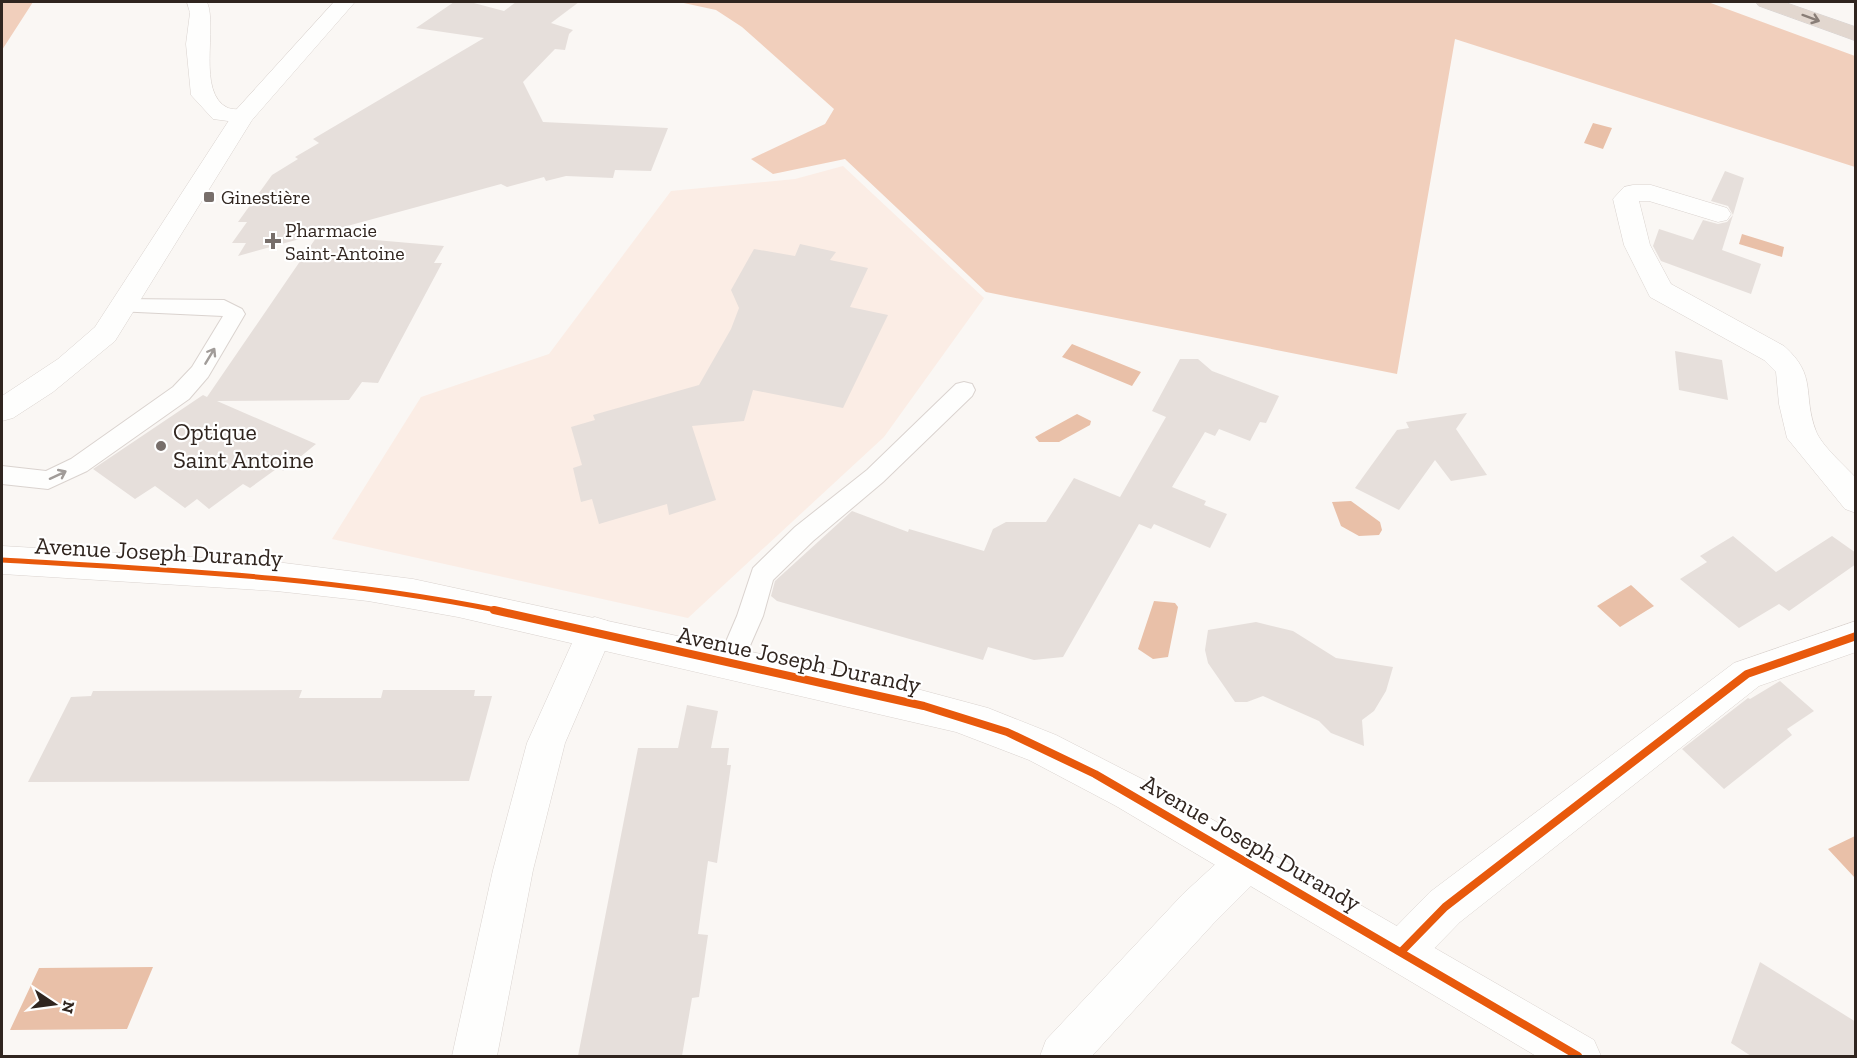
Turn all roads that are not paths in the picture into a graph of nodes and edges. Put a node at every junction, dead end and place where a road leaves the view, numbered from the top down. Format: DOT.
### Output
graph roads {
  1 [pos="196,2"];
  2 [pos="345,2"];
  3 [pos="1766,2"];
  4 [pos="1856,35"];
  5 [pos="243,116"];
  6 [pos="1718,214"];
  7 [pos="123,306"];
  8 [pos="964,390"];
  9 [pos="2,410"];
  10 [pos="2,475"];
  11 [pos="1856,500"];
  12 [pos="2,560"];
  13 [pos="595,632"];
  14 [pos="1856,636"];
  15 [pos="729,665"];
  16 [pos="1248,861"];
  17 [pos="1401,952"];
  18 [pos="474,1056"];
  19 [pos="1062,1056"];
  20 [pos="1578,1056"];
  1 -- 5 [label="street"];
  2 -- 5 [label="street"];
  3 -- 4 [label="highway, one-way"];
  5 -- 7 [label="street"];
  6 -- 11 [label="street"];
  7 -- 9 [label="street"];
  10 -- 7 [label="lane, one-way"];
  8 -- 15 [label="lane"];
  12 -- 13 [label="street, Avenue Joseph Durandy"];
  13 -- 15 [label="street, Avenue Joseph Durandy"];
  13 -- 18 [label="street"];
  14 -- 17 [label="street"];
  15 -- 16 [label="street, Avenue Joseph Durandy"];
  16 -- 17 [label="street, Avenue Joseph Durandy"];
  16 -- 19 [label="street"];
  17 -- 20 [label="street, Avenue Joseph Durandy"];
}
